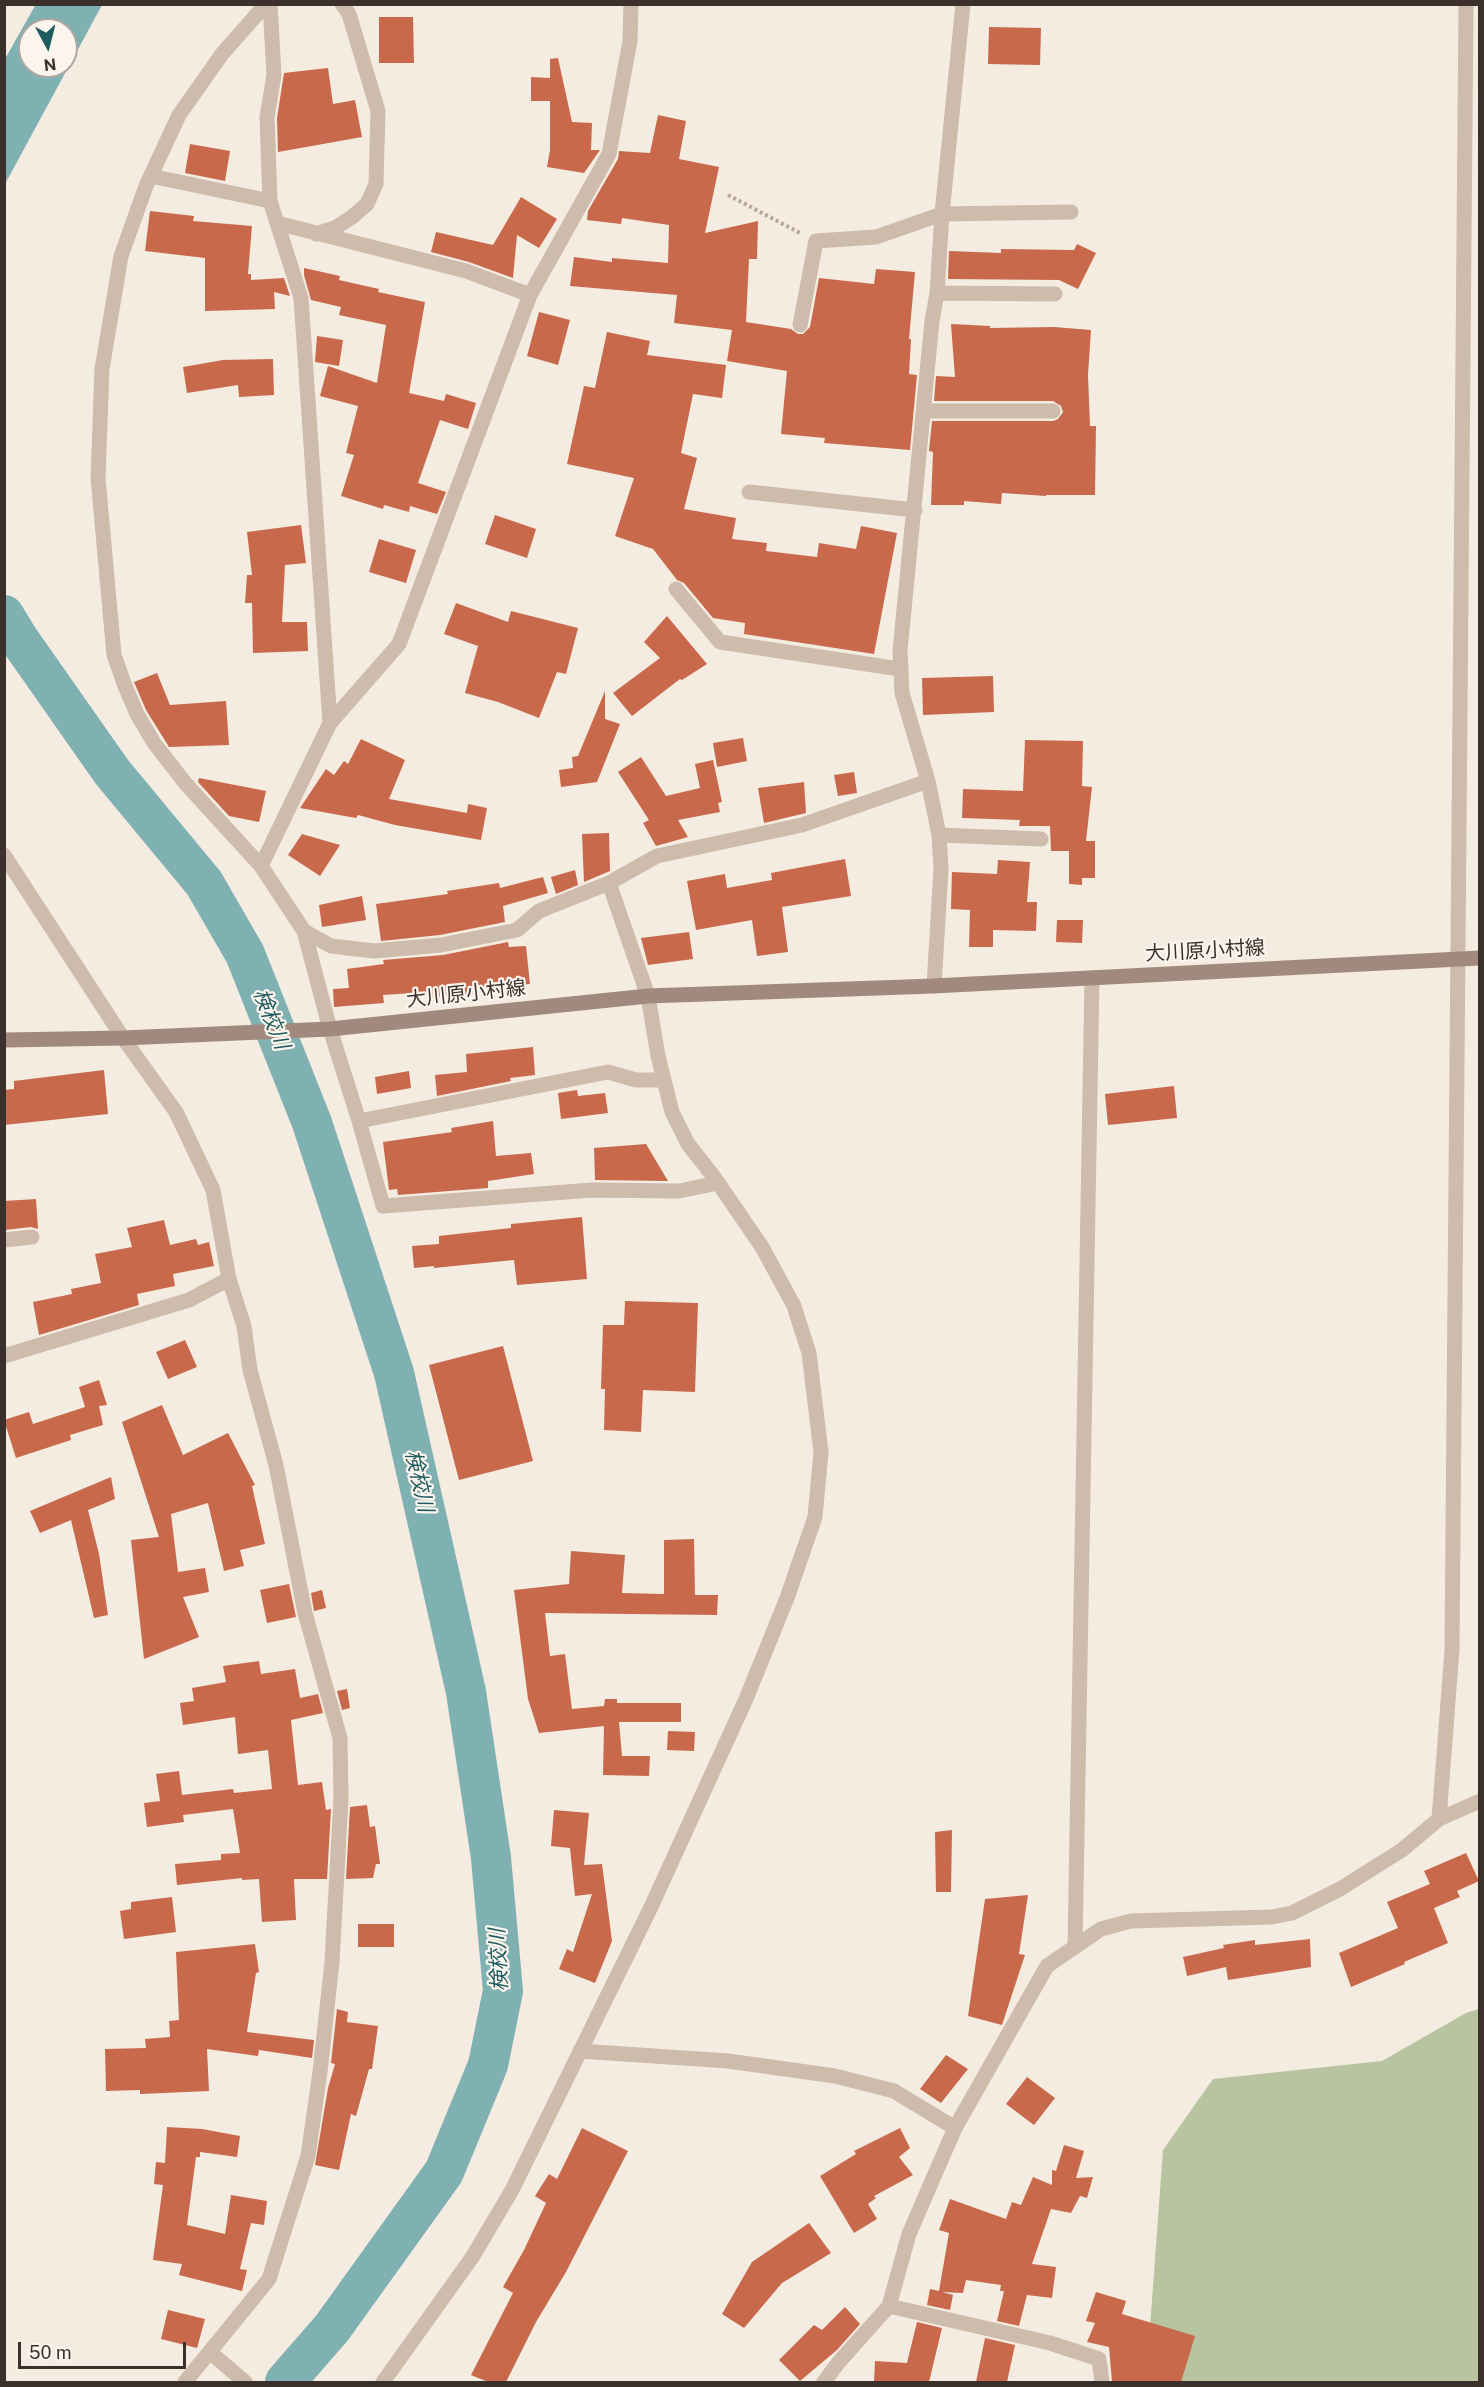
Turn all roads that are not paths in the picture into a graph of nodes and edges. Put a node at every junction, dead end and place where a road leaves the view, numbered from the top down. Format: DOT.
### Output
graph roads {
  1 [pos="266,4"];
  2 [pos="270,4"];
  3 [pos="342,4"];
  4 [pos="631,4"];
  5 [pos="963,4"];
  6 [pos="1466,4"];
  7 [pos="151,176"];
  8 [pos="270,201"];
  9 [pos="1071,212"];
  10 [pos="942,214"];
  11 [pos="277,223"];
  12 [pos="316,234"];
  13 [pos="937,293"];
  14 [pos="1055,294"];
  15 [pos="530,296"];
  16 [pos="800,325"];
  17 [pos="924,411"];
  18 [pos="1053,411"];
  19 [pos="749,492"];
  20 [pos="915,510"];
  21 [pos="676,589"];
  22 [pos="900,669"];
  23 [pos="330,723"];
  24 [pos="928,781"];
  25 [pos="939,835"];
  26 [pos="1041,839"];
  27 [pos="4,855"];
  28 [pos="261,866"];
  29 [pos="609,883"];
  30 [pos="304,931"];
  31 [pos="1479,958"];
  32 [pos="1457,959"];
  33 [pos="1092,978"];
  34 [pos="933,986"];
  35 [pos="648,996"];
  36 [pos="330,1029"];
  37 [pos="123,1038"];
  38 [pos="4,1040"];
  39 [pos="663,1080"];
  40 [pos="360,1121"];
  41 [pos="718,1183"];
  42 [pos="32,1237"];
  43 [pos="4,1240"];
  44 [pos="229,1279"];
  45 [pos="4,1356"];
  46 [pos="1479,1802"];
  47 [pos="1439,1819"];
  48 [pos="1075,1947"];
  49 [pos="580,2051"];
  50 [pos="955,2128"];
  51 [pos="889,2306"];
  52 [pos="210,2353"];
  53 [pos="185,2382"];
  54 [pos="245,2382"];
  55 [pos="383,2382"];
  56 [pos="824,2382"];
  57 [pos="1102,2382"];
  1 -- 7 [label="street"];
  2 -- 8 [label="street"];
  3 -- 12 [label="street"];
  4 -- 15 [label="street"];
  5 -- 10 [label="street"];
  6 -- 32 [label="street"];
  7 -- 8 [label="street"];
  7 -- 28 [label="street"];
  8 -- 11 [label="street"];
  9 -- 10 [label="street"];
  10 -- 13 [label="street"];
  10 -- 16 [label="street"];
  11 -- 12 [label="street"];
  11 -- 23 [label="street"];
  12 -- 15 [label="street"];
  13 -- 14 [label="street"];
  13 -- 17 [label="street"];
  15 -- 23 [label="street"];
  17 -- 18 [label="street"];
  17 -- 20 [label="street"];
  19 -- 20 [label="street"];
  20 -- 22 [label="street"];
  21 -- 22 [label="street"];
  22 -- 24 [label="street"];
  23 -- 28 [label="street"];
  24 -- 25 [label="street"];
  24 -- 29 [label="street"];
  25 -- 26 [label="street"];
  25 -- 34 [label="street"];
  27 -- 37 [label="street"];
  28 -- 30 [label="street"];
  29 -- 30 [label="street"];
  29 -- 35 [label="street"];
  30 -- 36 [label="street"];
  31 -- 32 [label="main road, 大川原小村線"];
  32 -- 33 [label="main road, 大川原小村線"];
  32 -- 47 [label="street"];
  33 -- 34 [label="main road, 大川原小村線"];
  33 -- 48 [label="street"];
  34 -- 35 [label="main road, 大川原小村線"];
  35 -- 36 [label="main road, 大川原小村線"];
  35 -- 39 [label="street"];
  36 -- 37 [label="main road, 大川原小村線"];
  36 -- 40 [label="street"];
  37 -- 38 [label="main road, 大川原小村線"];
  37 -- 44 [label="street"];
  39 -- 40 [label="street"];
  39 -- 41 [label="street"];
  40 -- 41 [label="street"];
  41 -- 49 [label="street"];
  42 -- 43 [label="street"];
  44 -- 45 [label="street"];
  44 -- 52 [label="street"];
  46 -- 47 [label="street"];
  47 -- 48 [label="street"];
  48 -- 50 [label="street"];
  49 -- 50 [label="street"];
  49 -- 55 [label="street"];
  50 -- 51 [label="street"];
  51 -- 56 [label="street"];
  51 -- 57 [label="street"];
  52 -- 53 [label="street"];
  52 -- 54 [label="street"];
}
